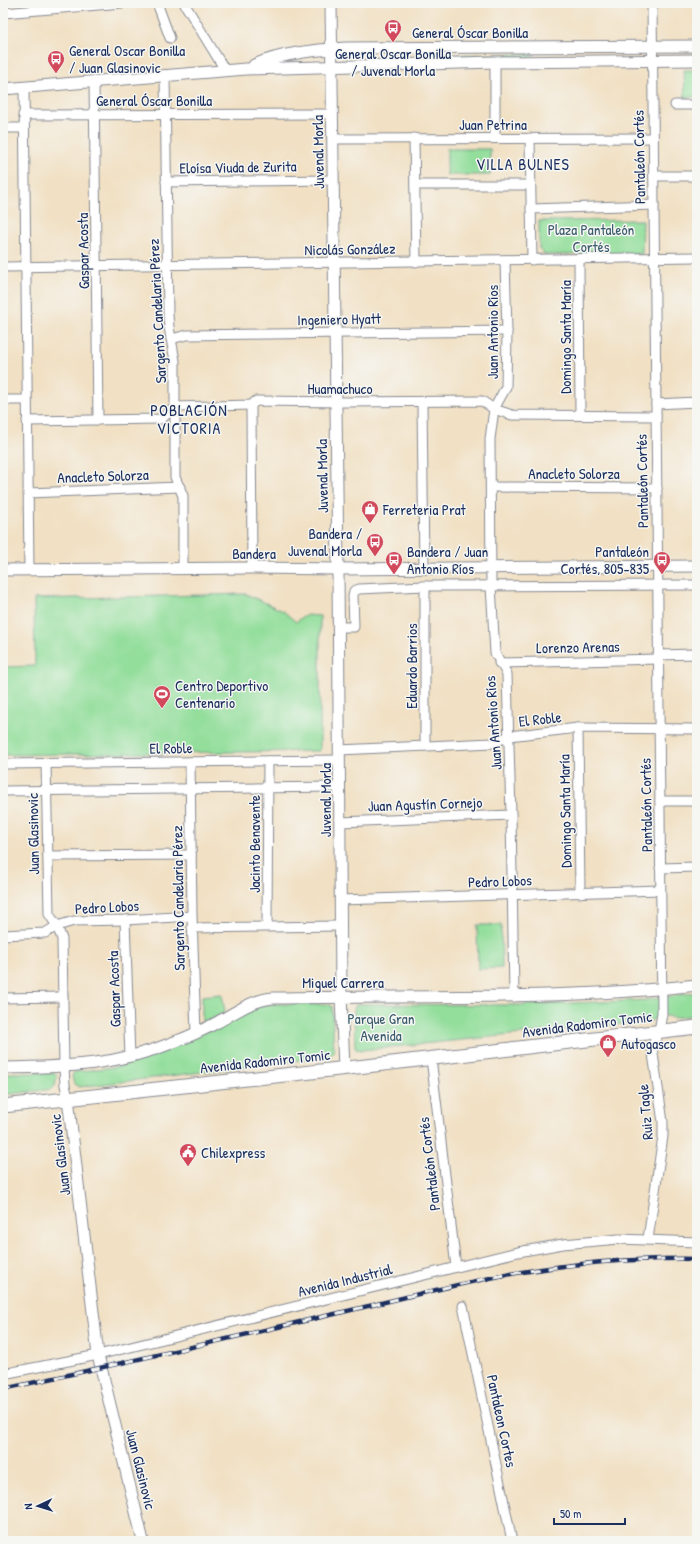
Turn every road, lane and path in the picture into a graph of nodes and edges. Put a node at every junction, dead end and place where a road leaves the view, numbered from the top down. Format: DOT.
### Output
graph roads {
  1 [pos="122,3"];
  2 [pos="157,3"];
  3 [pos="195,3"];
  4 [pos="331,3"];
  5 [pos="652,3"];
  6 [pos="185,5"];
  7 [pos="3,13"];
  8 [pos="170,38"];
  9 [pos="652,46"];
  10 [pos="697,46"];
  11 [pos="331,48"];
  12 [pos="697,60"];
  13 [pos="652,61"];
  14 [pos="495,62"];
  15 [pos="332,67"];
  16 [pos="246,69"];
  17 [pos="225,70"];
  18 [pos="165,75"];
  19 [pos="94,81"];
  20 [pos="24,87"];
  21 [pos="3,89"];
  22 [pos="675,105"];
  23 [pos="697,105"];
  24 [pos="166,114"];
  25 [pos="332,114"];
  26 [pos="24,115"];
  27 [pos="95,115"];
  28 [pos="3,128"];
  29 [pos="24,128"];
  30 [pos="414,138"];
  31 [pos="494,138"];
  32 [pos="530,138"];
  33 [pos="653,138"];
  34 [pos="333,139"];
  35 [pos="654,176"];
  36 [pos="697,176"];
  37 [pos="333,180"];
  38 [pos="166,182"];
  39 [pos="415,185"];
  40 [pos="530,185"];
  41 [pos="654,206"];
  42 [pos="531,208"];
  43 [pos="697,257"];
  44 [pos="654,258"];
  45 [pos="578,259"];
  46 [pos="532,260"];
  47 [pos="506,261"];
  48 [pos="416,262"];
  49 [pos="334,263"];
  50 [pos="97,266"];
  51 [pos="167,266"];
  52 [pos="3,267"];
  53 [pos="26,267"];
  54 [pos="507,331"];
  55 [pos="335,333"];
  56 [pos="171,338"];
  57 [pos="3,400"];
  58 [pos="27,400"];
  59 [pos="336,402"];
  60 [pos="422,402"];
  61 [pos="697,402"];
  62 [pos="656,404"];
  63 [pos="251,405"];
  64 [pos="175,407"];
  65 [pos="494,409"];
  66 [pos="580,415"];
  67 [pos="656,416"];
  68 [pos="98,420"];
  69 [pos="27,421"];
  70 [pos="180,487"];
  71 [pos="491,487"];
  72 [pos="657,488"];
  73 [pos="28,493"];
  74 [pos="697,566"];
  75 [pos="657,567"];
  76 [pos="183,568"];
  77 [pos="252,568"];
  78 [pos="424,568"];
  79 [pos="492,568"];
  80 [pos="338,569"];
  81 [pos="3,570"];
  82 [pos="29,570"];
  83 [pos="658,585"];
  84 [pos="697,585"];
  85 [pos="425,586"];
  86 [pos="491,586"];
  87 [pos="338,628"];
  88 [pos="697,654"];
  89 [pos="658,657"];
  90 [pos="500,663"];
  91 [pos="578,728"];
  92 [pos="659,729"];
  93 [pos="697,729"];
  94 [pos="509,736"];
  95 [pos="425,746"];
  96 [pos="339,755"];
  97 [pos="268,761"];
  98 [pos="190,762"];
  99 [pos="46,763"];
  100 [pos="3,764"];
  101 [pos="339,787"];
  102 [pos="268,788"];
  103 [pos="191,789"];
  104 [pos="47,790"];
  105 [pos="3,791"];
  106 [pos="660,801"];
  107 [pos="697,801"];
  108 [pos="511,815"];
  109 [pos="340,822"];
  110 [pos="191,855"];
  111 [pos="48,856"];
  112 [pos="697,867"];
  113 [pos="660,868"];
  114 [pos="660,890"];
  115 [pos="580,893"];
  116 [pos="512,895"];
  117 [pos="340,900"];
  118 [pos="192,916"];
  119 [pos="125,920"];
  120 [pos="58,926"];
  121 [pos="267,926"];
  122 [pos="340,926"];
  123 [pos="192,928"];
  124 [pos="3,935"];
  125 [pos="697,985"];
  126 [pos="661,989"];
  127 [pos="63,996"];
  128 [pos="341,996"];
  129 [pos="514,997"];
  130 [pos="3,998"];
  131 [pos="697,1027"];
  132 [pos="659,1031"];
  133 [pos="196,1033"];
  134 [pos="130,1057"];
  135 [pos="431,1058"];
  136 [pos="64,1067"];
  137 [pos="3,1068"];
  138 [pos="344,1068"];
  139 [pos="68,1098"];
  140 [pos="3,1106"];
  141 [pos="648,1240"];
  142 [pos="697,1242"];
  143 [pos="456,1266"];
  144 [pos="463,1306"];
  145 [pos="98,1355"];
  146 [pos="3,1374"];
  147 [pos="143,1541"];
  148 [pos="512,1541"];
  1 -- 7 [label="street"];
  2 -- 8 [label="street"];
  3 -- 6 [label="street"];
  4 -- 11 [label="street, Juvenal Morla"];
  5 -- 9 [label="street, Pantaleón Cortés"];
  6 -- 17 [label="street"];
  9 -- 10 [label="street, General Óscar Bonilla"];
  9 -- 11 [label="street, General Óscar Bonilla"];
  9 -- 13 [label="street, Pantaleón Cortés"];
  11 -- 15 [label="street, Juvenal Morla"];
  11 -- 16 [label="street, General Óscar Bonilla"];
  12 -- 13 [label="street, General Óscar Bonilla"];
  13 -- 14 [label="street, General Óscar Bonilla"];
  13 -- 33 [label="street, Pantaleón Cortés"];
  14 -- 15 [label="street, General Óscar Bonilla"];
  14 -- 31 [label="street"];
  15 -- 16 [label="street, General Óscar Bonilla"];
  15 -- 25 [label="street, Juvenal Morla"];
  16 -- 17 [label="street, General Óscar Bonilla"];
  17 -- 18 [label="street, General Óscar Bonilla"];
  18 -- 19 [label="street, General Óscar Bonilla"];
  18 -- 24 [label="street, Sargento Candelaria Pérez"];
  19 -- 20 [label="street, General Óscar Bonilla"];
  19 -- 27 [label="street, Gaspar Acosta"];
  20 -- 21 [label="street, General Óscar Bonilla"];
  20 -- 26 [label="street"];
  22 -- 23 [label="street"];
  24 -- 25 [label="street, General Óscar Bonilla"];
  24 -- 27 [label="street, General Óscar Bonilla"];
  24 -- 38 [label="street, Sargento Candelaria Pérez"];
  25 -- 34 [label="street, Juvenal Morla"];
  26 -- 27 [label="street, General Óscar Bonilla"];
  26 -- 29 [label="street"];
  27 -- 50 [label="street, Gaspar Acosta"];
  28 -- 29 [label="street"];
  29 -- 53 [label="street"];
  30 -- 31 [label="street, Juan Petrina"];
  30 -- 34 [label="street, Juan Petrina"];
  30 -- 39 [label="street"];
  31 -- 32 [label="street, Juan Petrina"];
  32 -- 33 [label="street, Juan Petrina"];
  32 -- 40 [label="street"];
  33 -- 35 [label="street, Pantaleón Cortés"];
  34 -- 37 [label="street, Juvenal Morla"];
  35 -- 36 [label="street"];
  35 -- 41 [label="street, Pantaleón Cortés"];
  37 -- 38 [label="street, Eloísa Viuda de Zurita"];
  37 -- 49 [label="street, Juvenal Morla"];
  38 -- 51 [label="street, Sargento Candelaria Pérez"];
  39 -- 40 [label="street"];
  39 -- 48 [label="street"];
  40 -- 42 [label="street"];
  41 -- 42 [label="street"];
  41 -- 44 [label="street, Pantaleón Cortés"];
  42 -- 46 [label="street"];
  43 -- 44 [label="street, Nicolás González"];
  44 -- 45 [label="street, Nicolás González"];
  44 -- 62 [label="street, Pantaleón Cortés"];
  45 -- 46 [label="street, Nicolás González"];
  45 -- 66 [label="street, Domingo Santa María"];
  46 -- 47 [label="street, Nicolás González"];
  47 -- 48 [label="street, Nicolás González"];
  47 -- 54 [label="street, Juan Antonio Ríos"];
  48 -- 49 [label="street, Nicolás González"];
  49 -- 51 [label="street, Nicolás González"];
  49 -- 55 [label="street, Juvenal Morla"];
  50 -- 51 [label="street, Nicolás González"];
  50 -- 53 [label="street, Nicolás González"];
  50 -- 68 [label="street, Gaspar Acosta"];
  51 -- 56 [label="street, Sargento Candelaria Pérez"];
  52 -- 53 [label="street, Nicolás González"];
  53 -- 58 [label="street"];
  54 -- 55 [label="street, Ingeniero Hyatt"];
  54 -- 65 [label="street, Juan Antonio Ríos"];
  55 -- 56 [label="street, Ingeniero Hyatt"];
  55 -- 59 [label="street, Juvenal Morla"];
  56 -- 64 [label="street, Sargento Candelaria Pérez"];
  57 -- 58 [label="street"];
  58 -- 69 [label="street"];
  59 -- 60 [label="street, Huamachuco"];
  59 -- 63 [label="street, Huamachuco"];
  59 -- 80 [label="street, Juvenal Morla"];
  60 -- 65 [label="street, Huamachuco"];
  60 -- 78 [label="street"];
  61 -- 62 [label="street"];
  62 -- 67 [label="street, Pantaleón Cortés"];
  63 -- 64 [label="street, Huamachuco"];
  63 -- 77 [label="street"];
  64 -- 68 [label="street"];
  64 -- 70 [label="street, Sargento Candelaria Pérez"];
  65 -- 66 [label="street, Huamachuco"];
  65 -- 71 [label="street, Juan Antonio Ríos"];
  66 -- 67 [label="street, Huamachuco"];
  67 -- 72 [label="street, Pantaleón Cortés"];
  68 -- 69 [label="street"];
  69 -- 73 [label="street"];
  70 -- 73 [label="street, Anacleto Solorza"];
  70 -- 76 [label="street, Sargento Candelaria Pérez"];
  71 -- 72 [label="street, Anacleto Solorza"];
  71 -- 79 [label="street, Juan Antonio Ríos"];
  72 -- 75 [label="street, Pantaleón Cortés"];
  73 -- 82 [label="street"];
  74 -- 75 [label="street, Bandera"];
  75 -- 79 [label="street, Bandera"];
  75 -- 83 [label="street, Pantaleón Cortés"];
  76 -- 77 [label="street, Bandera"];
  76 -- 82 [label="street, Bandera"];
  77 -- 80 [label="street, Bandera"];
  78 -- 79 [label="street, Bandera"];
  78 -- 80 [label="street, Bandera"];
  79 -- 86 [label="street, Juan Antonio Ríos"];
  80 -- 87 [label="street, Juvenal Morla"];
  81 -- 82 [label="street, Bandera"];
  83 -- 84 [label="street"];
  83 -- 86 [label="street"];
  83 -- 89 [label="street, Pantaleón Cortés"];
  85 -- 86 [label="street"];
  85 -- 87 [label="street"];
  85 -- 95 [label="street, Eduardo Barrios"];
  86 -- 90 [label="street, Juan Antonio Ríos"];
  87 -- 96 [label="street, Juvenal Morla"];
  88 -- 89 [label="street, Lorenzo Arenas"];
  89 -- 90 [label="street, Lorenzo Arenas"];
  89 -- 92 [label="street, Pantaleón Cortés"];
  90 -- 94 [label="street, Juan Antonio Ríos"];
  91 -- 92 [label="street, El Roble"];
  91 -- 94 [label="street, El Roble"];
  91 -- 115 [label="street, Domingo Santa María"];
  92 -- 93 [label="street, El Roble"];
  92 -- 106 [label="street, Pantaleón Cortés"];
  94 -- 95 [label="street, El Roble"];
  94 -- 108 [label="street, Juan Antonio Ríos"];
  95 -- 96 [label="street, El Roble"];
  96 -- 97 [label="street, El Roble"];
  96 -- 101 [label="street, Juvenal Morla"];
  97 -- 98 [label="street, El Roble"];
  97 -- 102 [label="street, Jacinto Benavente"];
  98 -- 99 [label="street, El Roble"];
  98 -- 103 [label="street, Sargento Candelaria Pérez"];
  99 -- 100 [label="street, El Roble"];
  99 -- 104 [label="street, Juan Glasinovic"];
  101 -- 102 [label="street"];
  101 -- 109 [label="street, Juvenal Morla"];
  102 -- 103 [label="street"];
  102 -- 121 [label="street, Jacinto Benavente"];
  103 -- 104 [label="street"];
  103 -- 110 [label="street, Sargento Candelaria Pérez"];
  104 -- 105 [label="street"];
  104 -- 111 [label="street, Juan Glasinovic"];
  106 -- 107 [label="street"];
  106 -- 113 [label="street, Pantaleón Cortés"];
  108 -- 109 [label="street, Juan Agustín Cornejo"];
  108 -- 116 [label="street, Juan Antonio Ríos"];
  109 -- 117 [label="street, Juvenal Morla"];
  110 -- 111 [label="street"];
  110 -- 118 [label="street, Sargento Candelaria Pérez"];
  111 -- 120 [label="street, Juan Glasinovic"];
  112 -- 113 [label="street"];
  113 -- 114 [label="street, Pantaleón Cortés"];
  114 -- 115 [label="street, Pedro Lobos"];
  114 -- 126 [label="street, Pantaleón Cortés"];
  115 -- 116 [label="street, Pedro Lobos"];
  116 -- 117 [label="street, Pedro Lobos"];
  116 -- 129 [label="street, Juan Antonio Ríos"];
  117 -- 122 [label="street, Juvenal Morla"];
  118 -- 119 [label="street, Pedro Lobos"];
  118 -- 123 [label="street, Sargento Candelaria Pérez"];
  119 -- 120 [label="street, Pedro Lobos"];
  119 -- 134 [label="street, Gaspar Acosta"];
  120 -- 124 [label="street, Pedro Lobos"];
  120 -- 127 [label="street, Juan Glasinovic"];
  121 -- 122 [label="street"];
  121 -- 123 [label="street"];
  122 -- 128 [label="street, Juvenal Morla"];
  123 -- 133 [label="street, Sargento Candelaria Pérez"];
  125 -- 126 [label="street, Miguel Carrera"];
  126 -- 129 [label="street, Miguel Carrera"];
  126 -- 132 [label="street, Pantaleón Cortés"];
  127 -- 130 [label="street"];
  127 -- 136 [label="street, Juan Glasinovic"];
  128 -- 129 [label="street, Miguel Carrera"];
  128 -- 133 [label="street, Miguel Carrera"];
  128 -- 138 [label="street, Juvenal Morla"];
  131 -- 132 [label="main road, Avenida Radomiro Tomic"];
  132 -- 135 [label="main road, Avenida Radomiro Tomic"];
  132 -- 141 [label="street, Ruiz Tagle"];
  133 -- 134 [label="street, Miguel Carrera"];
  134 -- 136 [label="street, Miguel Carrera"];
  135 -- 138 [label="main road, Avenida Radomiro Tomic"];
  135 -- 143 [label="street, Pantaleón Cortés"];
  136 -- 137 [label="street, Miguel Carrera"];
  136 -- 139 [label="street, Juan Glasinovic"];
  138 -- 139 [label="main road, Avenida Radomiro Tomic"];
  139 -- 140 [label="main road, Avenida Radomiro Tomic"];
  139 -- 145 [label="street, Juan Glasinovic"];
  141 -- 142 [label="street, Avenida Industrial"];
  141 -- 143 [label="street, Avenida Industrial"];
  143 -- 145 [label="street, Avenida Industrial"];
  144 -- 148 [label="street, Pantaleon Cortes"];
  145 -- 146 [label="street, Avenida Industrial"];
  145 -- 147 [label="street, Juan Glasinovic"];
}
